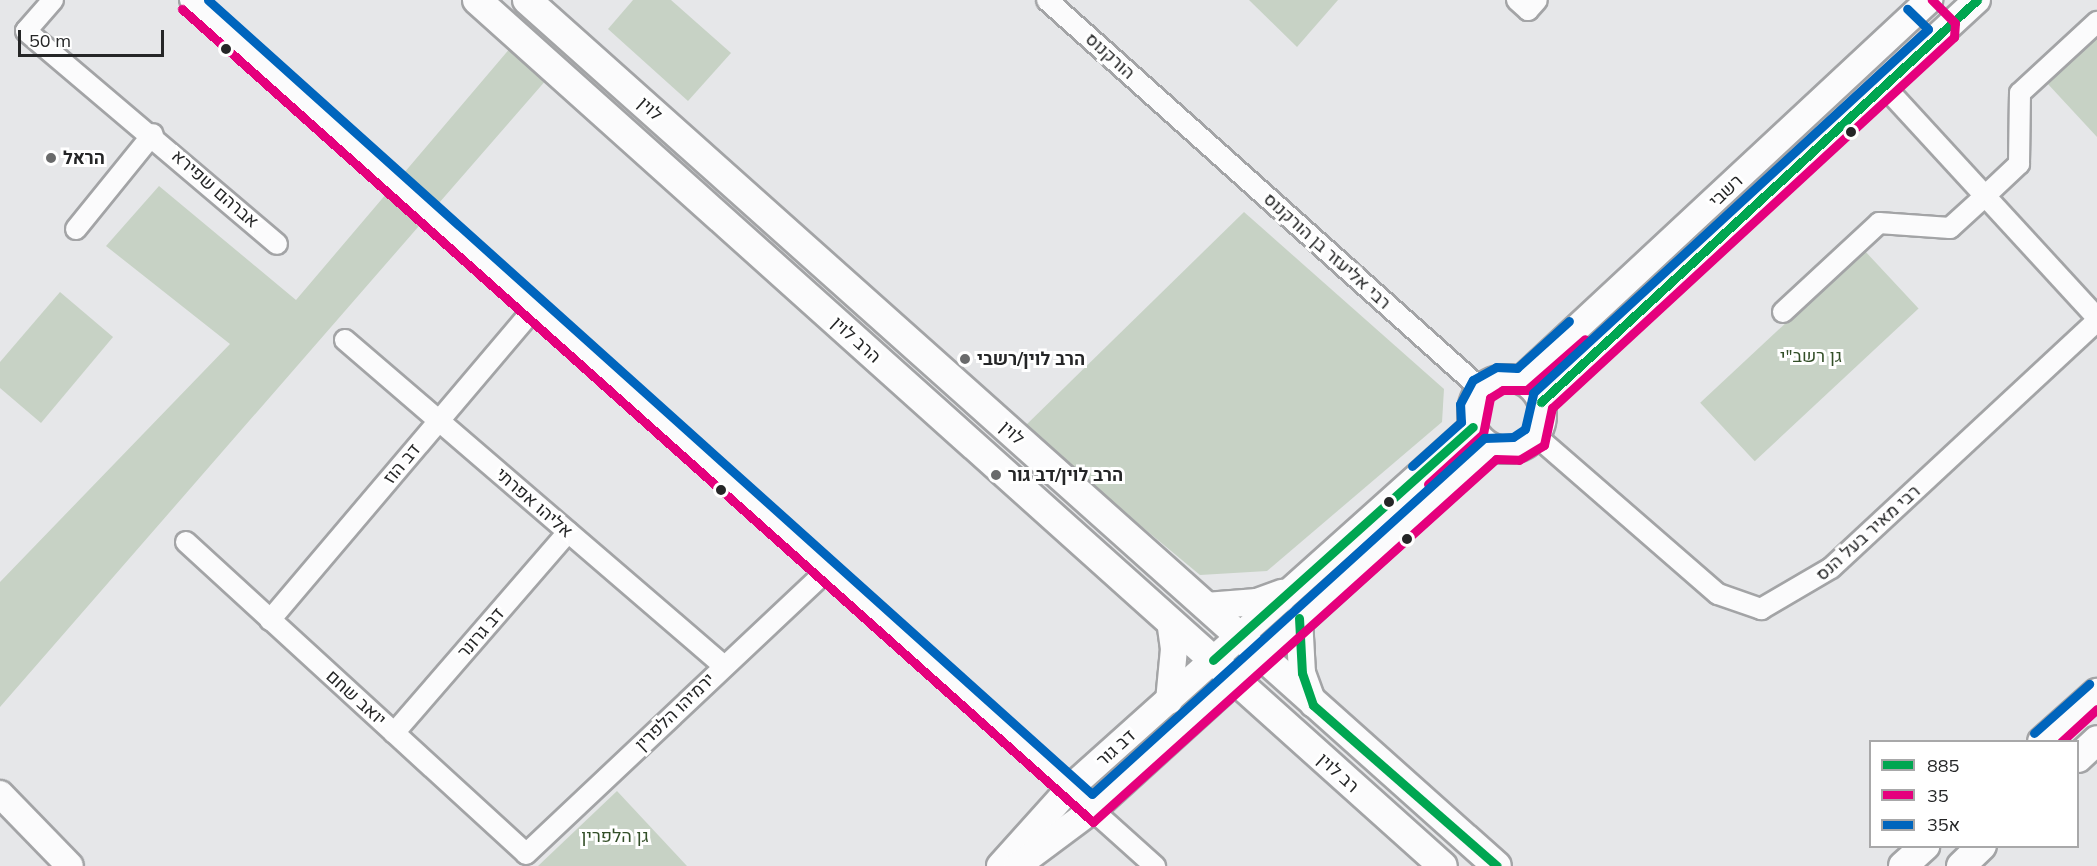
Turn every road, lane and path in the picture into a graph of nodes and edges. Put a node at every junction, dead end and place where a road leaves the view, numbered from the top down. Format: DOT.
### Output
graph roads {
  1 [pos="53,0"];
  2 [pos="190,0"];
  3 [pos="477,0"];
  4 [pos="527,0"];
  5 [pos="1047,0"];
  6 [pos="1517,0"];
  7 [pos="1537,0"];
  8 [pos="1977,0"];
  9 [pos="1922,2"];
  10 [pos="2097,22"];
  11 [pos="1945,29"];
  12 [pos="1884,86"];
  13 [pos="1173,113"];
  14 [pos="153,134"];
  15 [pos="1985,196"];
  16 [pos="76,229"];
  17 [pos="277,244"];
  18 [pos="534,309"];
  19 [pos="1783,312"];
  20 [pos="2097,319"];
  21 [pos="345,340"];
  22 [pos="1521,380"];
  23 [pos="1481,389"];
  24 [pos="1541,402"];
  25 [pos="439,421"];
  26 [pos="1473,427"];
  27 [pos="1536,436"];
  28 [pos="1492,447"];
  29 [pos="568,532"];
  30 [pos="186,542"];
  31 [pos="826,571"];
  32 [pos="1291,590"];
  33 [pos="1206,606"];
  34 [pos="1299,618"];
  35 [pos="270,620"];
  36 [pos="1170,622"];
  37 [pos="1238,636"];
  38 [pos="1259,656"];
  39 [pos="1213,660"];
  40 [pos="724,666"];
  41 [pos="1234,680"];
  42 [pos="2097,693"];
  43 [pos="1169,701"];
  44 [pos="1313,705"];
  45 [pos="394,733"];
  46 [pos="2043,740"];
  47 [pos="2097,740"];
  48 [pos="2079,757"];
  49 [pos="1069,789"];
  50 [pos="0,794"];
  51 [pos="1092,810"];
  52 [pos="1923,848"];
  53 [pos="1980,848"];
  54 [pos="526,854"];
  55 [pos="70,866"];
  56 [pos="1000,866"];
  57 [pos="1017,866"];
  58 [pos="1155,866"];
  59 [pos="1443,866"];
  60 [pos="1497,866"];
  61 [pos="1904,866"];
  62 [pos="1961,866"];
  1 -- 14 [label="street, אברהם שפירא"];
  2 -- 18 [label="street"];
  3 -- 36 [label="main road, הרב לוין"];
  4 -- 33 [label="main road, לוין"];
  5 -- 13 [label="street, הורקנוס"];
  6 -- 7 [label="street"];
  8 -- 11 [label="street"];
  9 -- 11 [label="street"];
  9 -- 22 [label="street, רשבי"];
  10 -- 15 [label="street"];
  11 -- 12 [label="street"];
  12 -- 15 [label="street"];
  12 -- 24 [label="street"];
  13 -- 23 [label="street, רבי אליעזר בן הורקנוס"];
  14 -- 16 [label="street"];
  14 -- 17 [label="street, אברהם שפירא"];
  15 -- 19 [label="street"];
  15 -- 20 [label="street"];
  18 -- 25 [label="street, דב הוז"];
  18 -- 31 [label="street"];
  20 -- 27 [label="street, רבי מאיר בעל הנס"];
  21 -- 25 [label="street, אליהו אפרתי"];
  22 -- 23 [label="street"];
  22 -- 24 [label="street"];
  23 -- 26 [label="street"];
  24 -- 27 [label="street"];
  25 -- 29 [label="street, אליהו אפרתי"];
  25 -- 35 [label="street, דב הוז"];
  26 -- 28 [label="street"];
  26 -- 32 [label="street"];
  27 -- 28 [label="street"];
  28 -- 34 [label="street, דב גור"];
  29 -- 40 [label="street, אליהו אפרתי"];
  29 -- 45 [label="street, דב גרונר"];
  30 -- 35 [label="street, יואב שחם"];
  31 -- 40 [label="street, ירמיהו הלפרין"];
  31 -- 49 [label="street"];
  32 -- 33 [label="street"];
  32 -- 37 [label="street"];
  33 -- 37 [label="main road, לוין"];
  34 -- 38 [label="street, דב גור"];
  34 -- 44 [label="street"];
  35 -- 45 [label="street, יואב שחם"];
  36 -- 39 [label="main road, הרב לוין"];
  36 -- 43 [label="street"];
  37 -- 38 [label="main road, לוין"];
  37 -- 39 [label="street, דב גור"];
  38 -- 41 [label="street, דב גור"];
  38 -- 44 [label="main road, לוין"];
  39 -- 41 [label="main road, הרב לוין"];
  39 -- 43 [label="street, דב גור"];
  40 -- 54 [label="street, ירמיהו הלפרין"];
  41 -- 51 [label="street, דב גור"];
  41 -- 59 [label="main road, רב לוין"];
  42 -- 46 [label="main road"];
  43 -- 49 [label="street, דב גור"];
  44 -- 60 [label="main road, לוין"];
  45 -- 54 [label="street, יואב שחם"];
  47 -- 48 [label="main road"];
  49 -- 51 [label="street"];
  49 -- 56 [label="street, דב גור"];
  50 -- 55 [label="street"];
  51 -- 57 [label="street, דב גור"];
  51 -- 58 [label="street"];
  52 -- 61 [label="main road"];
  53 -- 62 [label="main road"];
}
